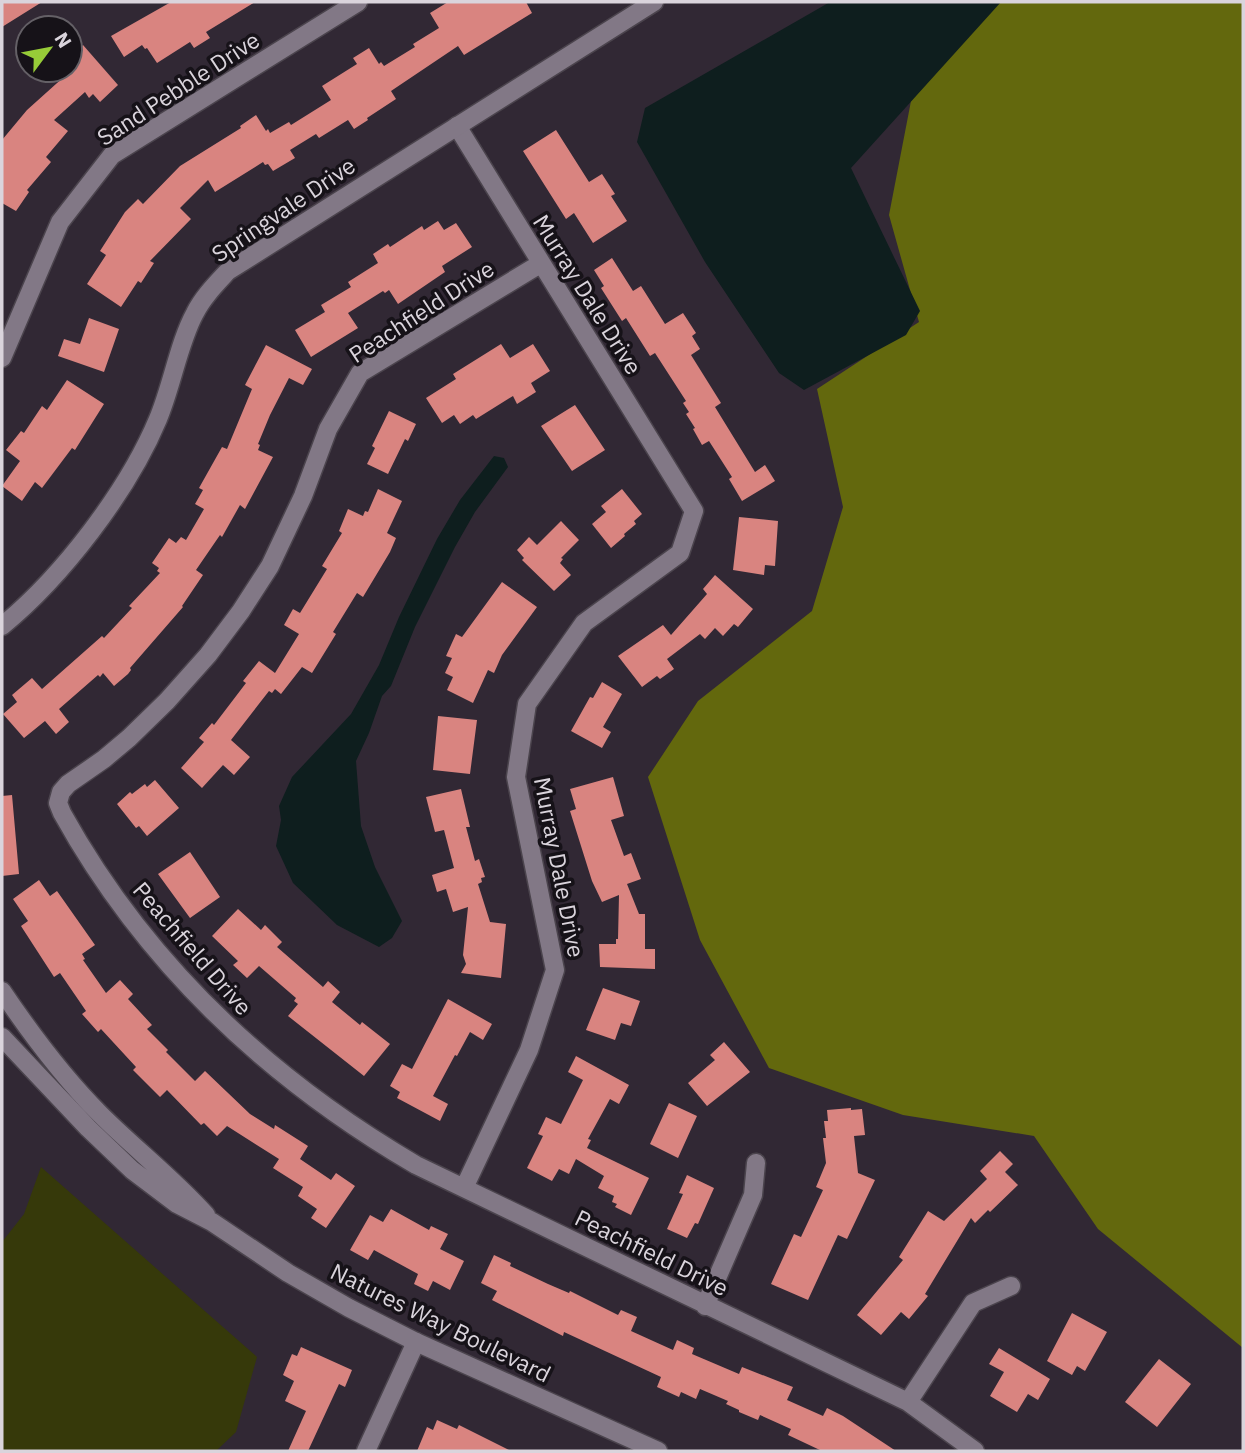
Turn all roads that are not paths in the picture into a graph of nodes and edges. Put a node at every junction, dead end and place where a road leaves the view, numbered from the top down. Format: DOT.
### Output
graph roads {
  1 [pos="358,2"];
  2 [pos="654,2"];
  3 [pos="457,126"];
  4 [pos="540,264"];
  5 [pos="2,358"];
  6 [pos="2,626"];
  7 [pos="2,991"];
  8 [pos="2,1037"];
  9 [pos="756,1163"];
  10 [pos="464,1188"];
  11 [pos="212,1222"];
  12 [pos="1011,1286"];
  13 [pos="705,1306"];
  14 [pos="416,1342"];
  15 [pos="908,1402"];
  16 [pos="366,1451"];
  17 [pos="658,1451"];
  18 [pos="975,1451"];
  1 -- 5 [label="street, Sand Pebble Drive"];
  2 -- 3 [label="street, Springvale Drive"];
  3 -- 4 [label="street, Murray Dale Drive"];
  3 -- 6 [label="street, Springvale Drive"];
  4 -- 10 [label="street, Murray Dale Drive"];
  4 -- 10 [label="street, Peachfield Drive"];
  7 -- 11 [label="street, Natures Way Boulevard"];
  8 -- 11 [label="street, Natures Way Boulevard"];
  9 -- 13 [label="street"];
  10 -- 13 [label="street, Peachfield Drive"];
  11 -- 14 [label="street, Natures Way Boulevard"];
  12 -- 15 [label="street"];
  13 -- 15 [label="street, Peachfield Drive"];
  14 -- 16 [label="street"];
  14 -- 17 [label="street, Natures Way Boulevard"];
  15 -- 18 [label="street, Peachfield Drive"];
}
